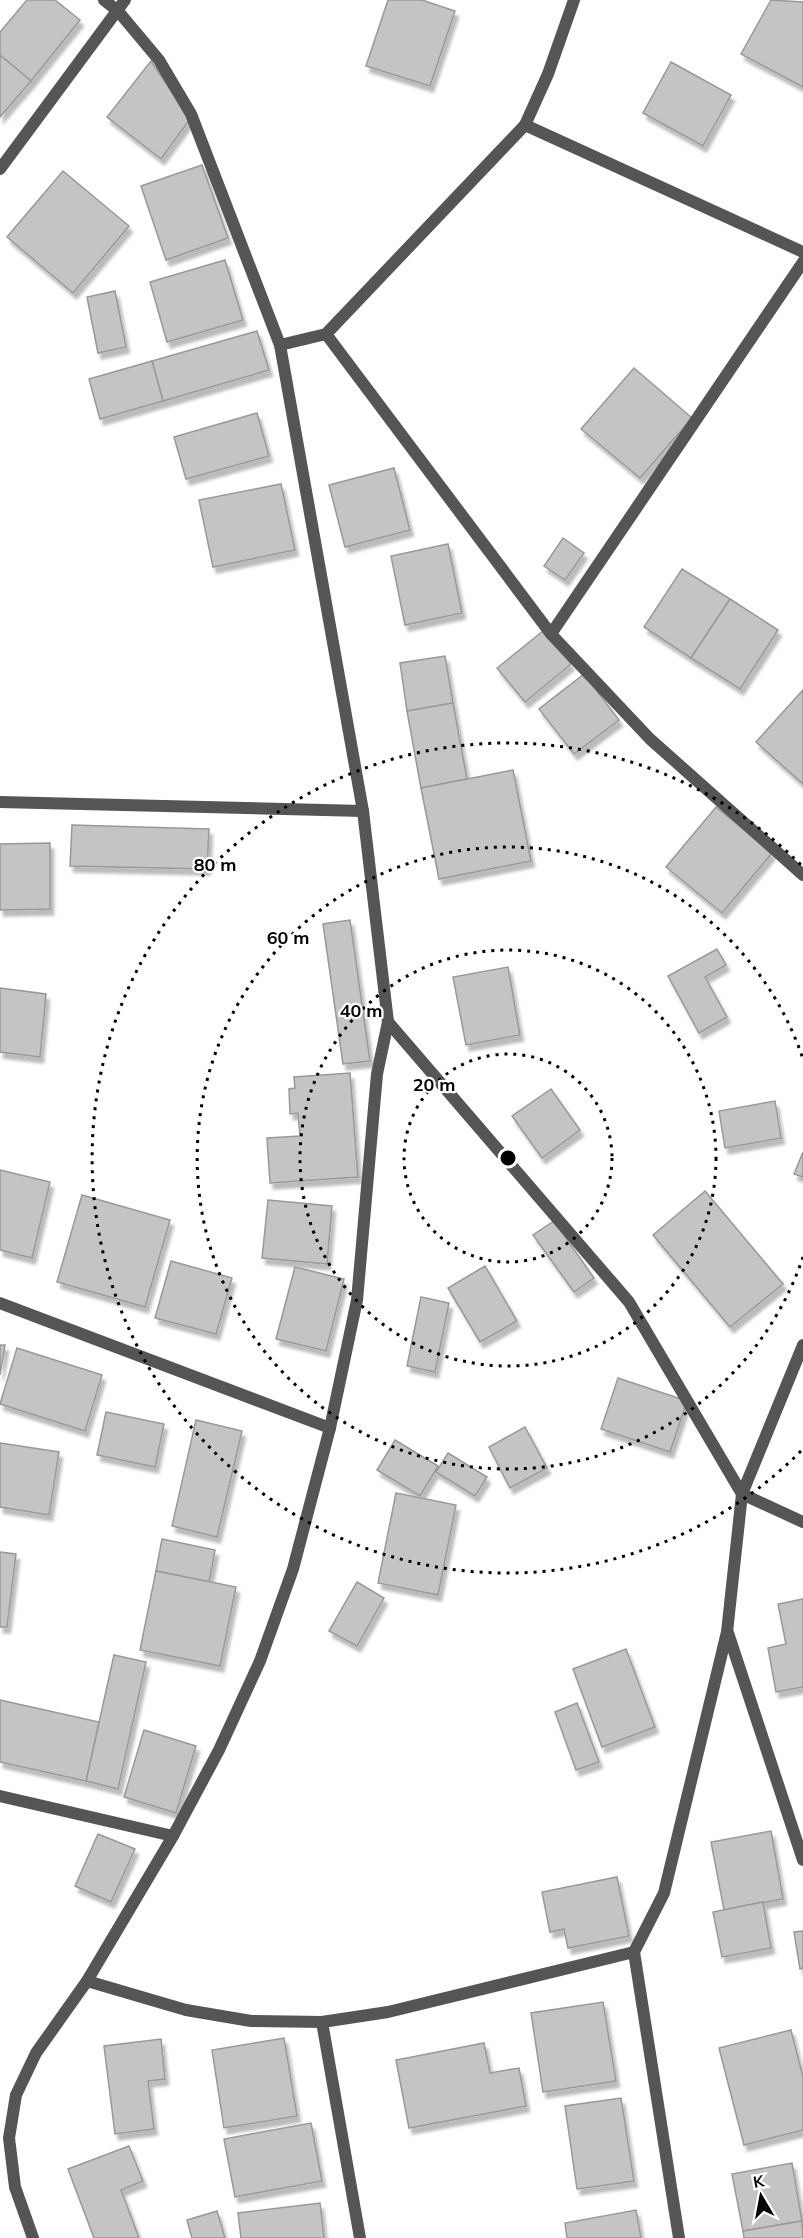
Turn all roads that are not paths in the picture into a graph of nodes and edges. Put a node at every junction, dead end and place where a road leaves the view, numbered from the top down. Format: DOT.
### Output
graph roads {
  1 [pos="104,0"];
  2 [pos="574,0"];
  3 [pos="122,5"];
  4 [pos="525,125"];
  5 [pos="0,169"];
  6 [pos="803,252"];
  7 [pos="803,262"];
  8 [pos="326,334"];
  9 [pos="280,345"];
  10 [pos="551,634"];
  11 [pos="0,802"];
  12 [pos="363,811"];
  13 [pos="803,875"];
  14 [pos="388,1022"];
  15 [pos="0,1303"];
  16 [pos="803,1345"];
  17 [pos="330,1428"];
  18 [pos="742,1494"];
  19 [pos="803,1522"];
  20 [pos="727,1632"];
  21 [pos="0,1796"];
  22 [pos="173,1836"];
  23 [pos="803,1860"];
  24 [pos="634,1952"];
  25 [pos="87,1981"];
  26 [pos="322,2022"];
  27 [pos="33,2238"];
  28 [pos="360,2238"];
  29 [pos="679,2238"];
  1 -- 3 [label="street"];
  2 -- 4 [label="street"];
  3 -- 5 [label="street"];
  3 -- 9 [label="street"];
  4 -- 6 [label="street"];
  4 -- 8 [label="street"];
  7 -- 10 [label="street"];
  8 -- 9 [label="street"];
  8 -- 10 [label="street"];
  9 -- 12 [label="street"];
  10 -- 13 [label="street"];
  11 -- 12 [label="street"];
  12 -- 14 [label="street"];
  14 -- 17 [label="street"];
  14 -- 18 [label="street"];
  15 -- 17 [label="street"];
  16 -- 18 [label="street"];
  17 -- 22 [label="street"];
  18 -- 19 [label="street"];
  18 -- 20 [label="street"];
  20 -- 23 [label="street"];
  20 -- 24 [label="street"];
  21 -- 22 [label="street"];
  22 -- 25 [label="street"];
  24 -- 26 [label="street"];
  24 -- 29 [label="street"];
  25 -- 26 [label="street"];
  25 -- 27 [label="street"];
  26 -- 28 [label="street"];
}
